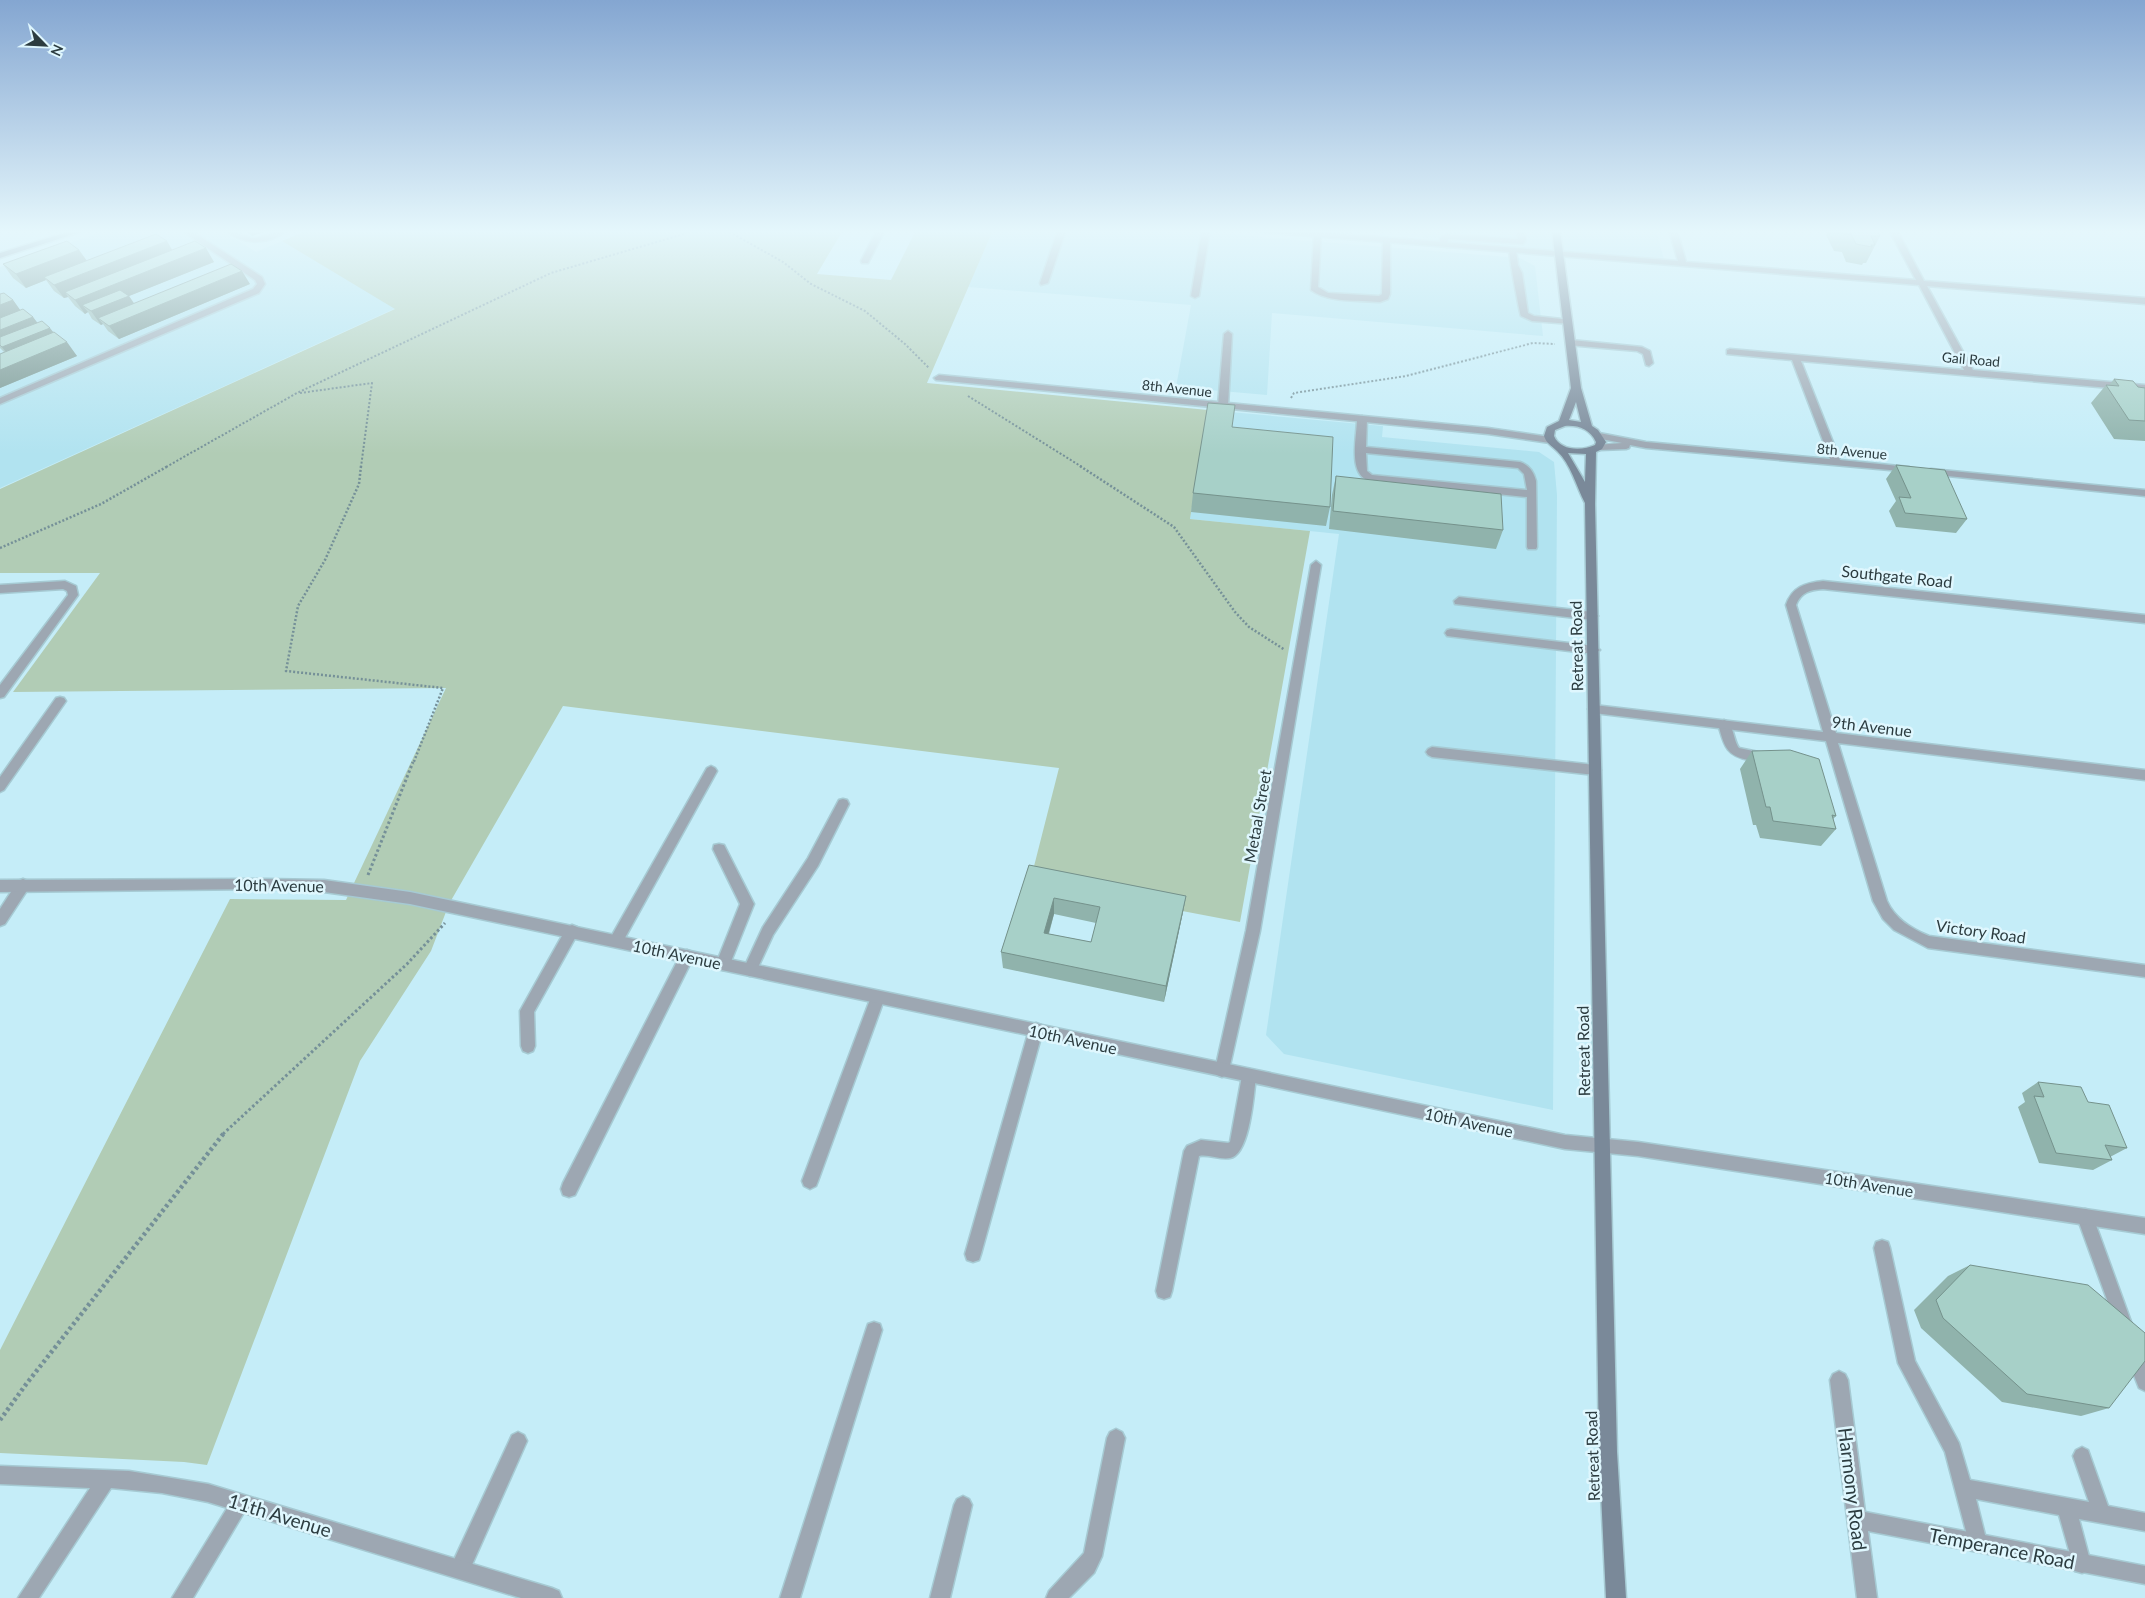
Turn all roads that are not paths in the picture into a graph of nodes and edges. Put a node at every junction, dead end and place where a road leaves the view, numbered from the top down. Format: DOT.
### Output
graph roads {
  1 [pos="226,305"];
  2 [pos="1523,305"];
  3 [pos="1566,305"];
  4 [pos="1933,305"];
  5 [pos="1568,322"];
  6 [pos="1228,334"];
  7 [pos="1571,343"];
  8 [pos="1730,352"];
  9 [pos="1795,358"];
  10 [pos="1649,363"];
  11 [pos="1970,373"];
  12 [pos="939,378"];
  13 [pos="1576,388"];
  14 [pos="2145,388"];
  15 [pos="0,401"];
  16 [pos="1223,406"];
  17 [pos="1362,419"];
  18 [pos="1563,423"];
  19 [pos="1588,428"];
  20 [pos="1550,429"];
  21 [pos="1501,433"];
  22 [pos="1599,436"];
  23 [pos="1550,440"];
  24 [pos="1646,445"];
  25 [pos="1560,448"];
  26 [pos="1595,449"];
  27 [pos="1362,450"];
  28 [pos="1836,463"];
  29 [pos="2145,492"];
  30 [pos="1532,494"];
  31 [pos="1590,504"];
  32 [pos="1532,547"];
  33 [pos="1316,565"];
  34 [pos="0,589"];
  35 [pos="1459,601"];
  36 [pos="1593,616"];
  37 [pos="2145,619"];
  38 [pos="1451,633"];
  39 [pos="1594,650"];
  40 [pos="0,694"];
  41 [pos="60,701"];
  42 [pos="1594,709"];
  43 [pos="1724,724"];
  44 [pos="1830,737"];
  45 [pos="1432,752"];
  46 [pos="1776,759"];
  47 [pos="1595,770"];
  48 [pos="711,771"];
  49 [pos="2145,775"];
  50 [pos="0,788"];
  51 [pos="843,804"];
  52 [pos="719,849"];
  53 [pos="23,885"];
  54 [pos="0,886"];
  55 [pos="0,920"];
  56 [pos="572,931"];
  57 [pos="616,941"];
  58 [pos="687,956"];
  59 [pos="723,964"];
  60 [pos="750,970"];
  61 [pos="2145,971"];
  62 [pos="878,997"];
  63 [pos="1036,1030"];
  64 [pos="528,1046"];
  65 [pos="1222,1070"];
  66 [pos="1249,1076"];
  67 [pos="1603,1146"];
  68 [pos="810,1181"];
  69 [pos="569,1189"];
  70 [pos="2085,1217"];
  71 [pos="2145,1226"];
  72 [pos="1882,1248"];
  73 [pos="973,1254"];
  74 [pos="1164,1291"];
  75 [pos="874,1330"];
  76 [pos="1839,1380"];
  77 [pos="2145,1382"];
  78 [pos="1116,1438"];
  79 [pos="518,1442"];
  80 [pos="2082,1456"];
  81 [pos="0,1475"];
  82 [pos="106,1480"];
  83 [pos="1963,1488"];
  84 [pos="240,1503"];
  85 [pos="963,1505"];
  86 [pos="2066,1507"];
  87 [pos="2102,1514"];
  88 [pos="1858,1520"];
  89 [pos="2145,1522"];
  90 [pos="1978,1543"];
  91 [pos="2082,1564"];
  92 [pos="460,1569"];
  93 [pos="2145,1576"];
  94 [pos="28,1598"];
  95 [pos="182,1598"];
  96 [pos="552,1598"];
  97 [pos="790,1598"];
  98 [pos="940,1598"];
  99 [pos="1056,1598"];
  100 [pos="1616,1598"];
  101 [pos="1867,1598"];
  1 -- 15 [label="street"];
  2 -- 5 [label="street"];
  3 -- 5 [label="main road"];
  4 -- 11 [label="street"];
  5 -- 7 [label="main road"];
  6 -- 16 [label="street"];
  7 -- 10 [label="street"];
  7 -- 13 [label="main road"];
  8 -- 9 [label="street, Gail Road"];
  9 -- 11 [label="street, Gail Road"];
  9 -- 28 [label="street"];
  11 -- 14 [label="street, Gail Road"];
  12 -- 16 [label="street, 8th Avenue"];
  13 -- 18 [label="main road"];
  13 -- 19 [label="main road"];
  16 -- 17 [label="street, 8th Avenue"];
  17 -- 21 [label="street, 8th Avenue"];
  17 -- 27 [label="street"];
  18 -- 19 [label="main road"];
  18 -- 20 [label="main road"];
  19 -- 22 [label="main road"];
  20 -- 21 [label="street, 8th Avenue"];
  20 -- 23 [label="main road"];
  21 -- 23 [label="street, 8th Avenue"];
  22 -- 24 [label="street, 8th Avenue"];
  22 -- 26 [label="main road, Retreat Road"];
  23 -- 25 [label="main road"];
  24 -- 26 [label="street, 8th Avenue"];
  24 -- 28 [label="street, 8th Avenue"];
  25 -- 26 [label="main road"];
  25 -- 31 [label="main road, Retreat Road"];
  26 -- 31 [label="main road, Retreat Road"];
  27 -- 30 [label="street"];
  27 -- 30 [label="street"];
  28 -- 29 [label="street, 8th Avenue"];
  30 -- 32 [label="street"];
  31 -- 36 [label="main road, Retreat Road"];
  33 -- 65 [label="street, Metaal Street"];
  34 -- 40 [label="street"];
  35 -- 36 [label="street"];
  36 -- 39 [label="main road, Retreat Road"];
  37 -- 44 [label="street, Southgate Road"];
  38 -- 39 [label="street"];
  39 -- 42 [label="main road, Retreat Road"];
  41 -- 50 [label="street"];
  42 -- 43 [label="street, 9th Avenue"];
  42 -- 47 [label="main road, Retreat Road"];
  43 -- 44 [label="street, 9th Avenue"];
  43 -- 46 [label="street"];
  44 -- 49 [label="street, 9th Avenue"];
  44 -- 61 [label="street, Victory Road"];
  45 -- 47 [label="street"];
  47 -- 67 [label="main road, Retreat Road"];
  48 -- 57 [label="street"];
  51 -- 60 [label="street"];
  52 -- 59 [label="street"];
  53 -- 54 [label="street, 10th Avenue"];
  53 -- 55 [label="street"];
  53 -- 56 [label="street, 10th Avenue"];
  56 -- 57 [label="street, 10th Avenue"];
  56 -- 64 [label="street"];
  57 -- 58 [label="street, 10th Avenue"];
  58 -- 59 [label="street, 10th Avenue"];
  58 -- 69 [label="street"];
  59 -- 60 [label="street, 10th Avenue"];
  60 -- 62 [label="street, 10th Avenue"];
  62 -- 63 [label="street, 10th Avenue"];
  62 -- 68 [label="street"];
  63 -- 65 [label="street, 10th Avenue"];
  63 -- 73 [label="street"];
  65 -- 66 [label="street, 10th Avenue"];
  66 -- 67 [label="street, 10th Avenue"];
  66 -- 74 [label="street"];
  67 -- 70 [label="street, 10th Avenue"];
  67 -- 100 [label="main road, Retreat Road"];
  70 -- 71 [label="street, 10th Avenue"];
  70 -- 77 [label="street"];
  72 -- 83 [label="street"];
  75 -- 97 [label="street"];
  76 -- 88 [label="street, Harmony Road"];
  78 -- 99 [label="street"];
  79 -- 92 [label="street"];
  80 -- 87 [label="street"];
  81 -- 82 [label="street, 11th Avenue"];
  82 -- 84 [label="street, 11th Avenue"];
  82 -- 94 [label="street"];
  83 -- 86 [label="street"];
  83 -- 90 [label="street"];
  84 -- 92 [label="street, 11th Avenue"];
  84 -- 95 [label="street"];
  85 -- 98 [label="street"];
  86 -- 87 [label="street"];
  86 -- 91 [label="street"];
  87 -- 89 [label="street"];
  88 -- 90 [label="street, Temperance Road"];
  88 -- 101 [label="street, Harmony Road"];
  90 -- 91 [label="street, Temperance Road"];
  91 -- 93 [label="street, Temperance Road"];
  92 -- 96 [label="street, 11th Avenue"];
}
